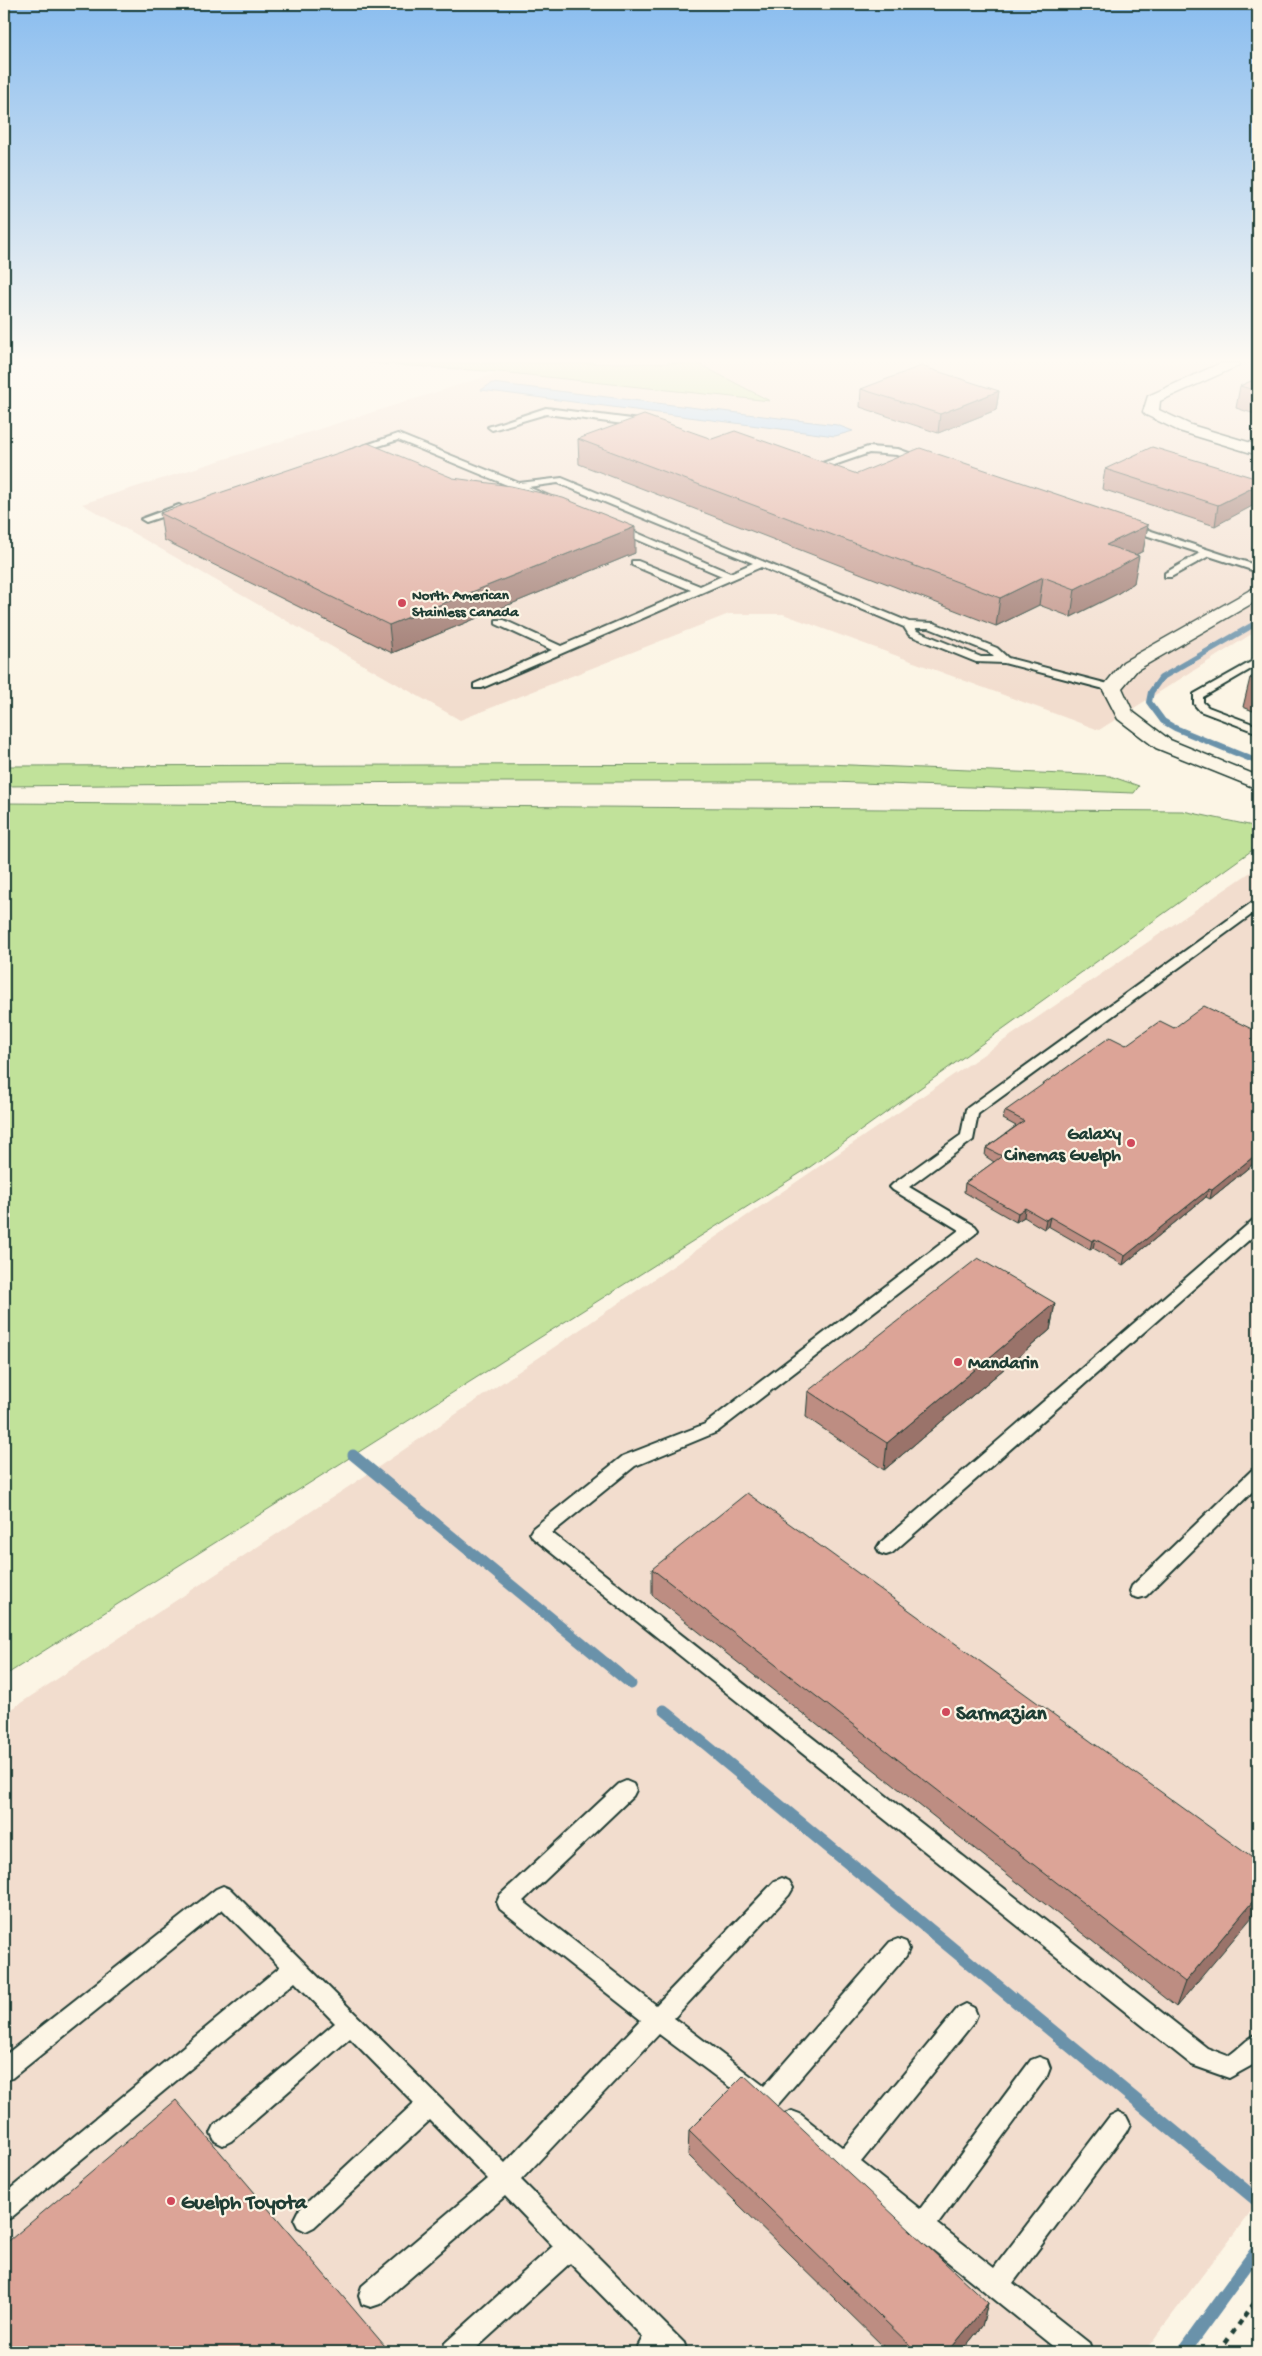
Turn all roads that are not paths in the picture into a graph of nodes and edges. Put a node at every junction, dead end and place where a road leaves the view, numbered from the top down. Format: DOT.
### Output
graph roads {
  1 [pos="486,473"];
  2 [pos="518,486"];
  3 [pos="554,501"];
  4 [pos="192,504"];
  5 [pos="146,519"];
  6 [pos="1114,522"];
  7 [pos="610,525"];
  8 [pos="1208,552"];
  9 [pos="635,563"];
  10 [pos="761,563"];
  11 [pos="1258,569"];
  12 [pos="1168,575"];
  13 [pos="729,576"];
  14 [pos="698,589"];
  15 [pos="1258,593"];
  16 [pos="500,622"];
  17 [pos="561,650"];
  18 [pos="1258,661"];
  19 [pos="478,686"];
  20 [pos="1112,688"];
  21 [pos="1258,730"];
  22 [pos="1258,783"];
  23 [pos="1258,904"];
  24 [pos="1258,1224"];
  25 [pos="1258,1475"];
  26 [pos="886,1548"];
  27 [pos="1139,1591"];
  28 [pos="626,1790"];
  29 [pos="782,1888"];
  30 [pos="898,1949"];
  31 [pos="296,1968"];
  32 [pos="966,2015"];
  33 [pos="657,2019"];
  34 [pos="351,2023"];
  35 [pos="1255,2055"];
  36 [pos="1039,2068"];
  37 [pos="4,2070"];
  38 [pos="766,2101"];
  39 [pos="430,2104"];
  40 [pos="1118,2124"];
  41 [pos="223,2133"];
  42 [pos="846,2164"];
  43 [pos="505,2180"];
  44 [pos="4,2209"];
  45 [pos="306,2219"];
  46 [pos="922,2226"];
  47 [pos="570,2247"];
  48 [pos="996,2285"];
  49 [pos="371,2295"];
  50 [pos="660,2348"];
  51 [pos="454,2352"];
  52 [pos="1080,2352"];
  1 -- 2 [label="lane"];
  2 -- 3 [label="lane"];
  2 -- 10 [label="lane"];
  4 -- 5 [label="lane"];
  6 -- 8 [label="lane"];
  7 -- 13 [label="lane"];
  8 -- 11 [label="lane"];
  8 -- 12 [label="lane"];
  9 -- 14 [label="lane"];
  10 -- 13 [label="lane"];
  10 -- 20 [label="lane"];
  13 -- 14 [label="lane"];
  14 -- 17 [label="lane"];
  15 -- 20 [label="street"];
  16 -- 17 [label="lane"];
  17 -- 19 [label="lane"];
  18 -- 21 [label="lane"];
  20 -- 22 [label="street"];
  23 -- 35 [label="lane"];
  24 -- 26 [label="lane"];
  25 -- 27 [label="lane"];
  28 -- 33 [label="lane"];
  29 -- 33 [label="lane"];
  30 -- 38 [label="lane"];
  31 -- 34 [label="lane"];
  31 -- 37 [label="lane"];
  31 -- 44 [label="lane"];
  32 -- 42 [label="lane"];
  33 -- 38 [label="lane"];
  33 -- 43 [label="lane"];
  34 -- 39 [label="lane"];
  34 -- 41 [label="lane"];
  36 -- 46 [label="lane"];
  38 -- 42 [label="lane"];
  39 -- 43 [label="lane"];
  39 -- 45 [label="lane"];
  40 -- 48 [label="lane"];
  42 -- 46 [label="lane"];
  43 -- 47 [label="lane"];
  43 -- 49 [label="lane"];
  46 -- 48 [label="lane"];
  47 -- 50 [label="lane"];
  47 -- 51 [label="lane"];
  48 -- 52 [label="lane"];
}
